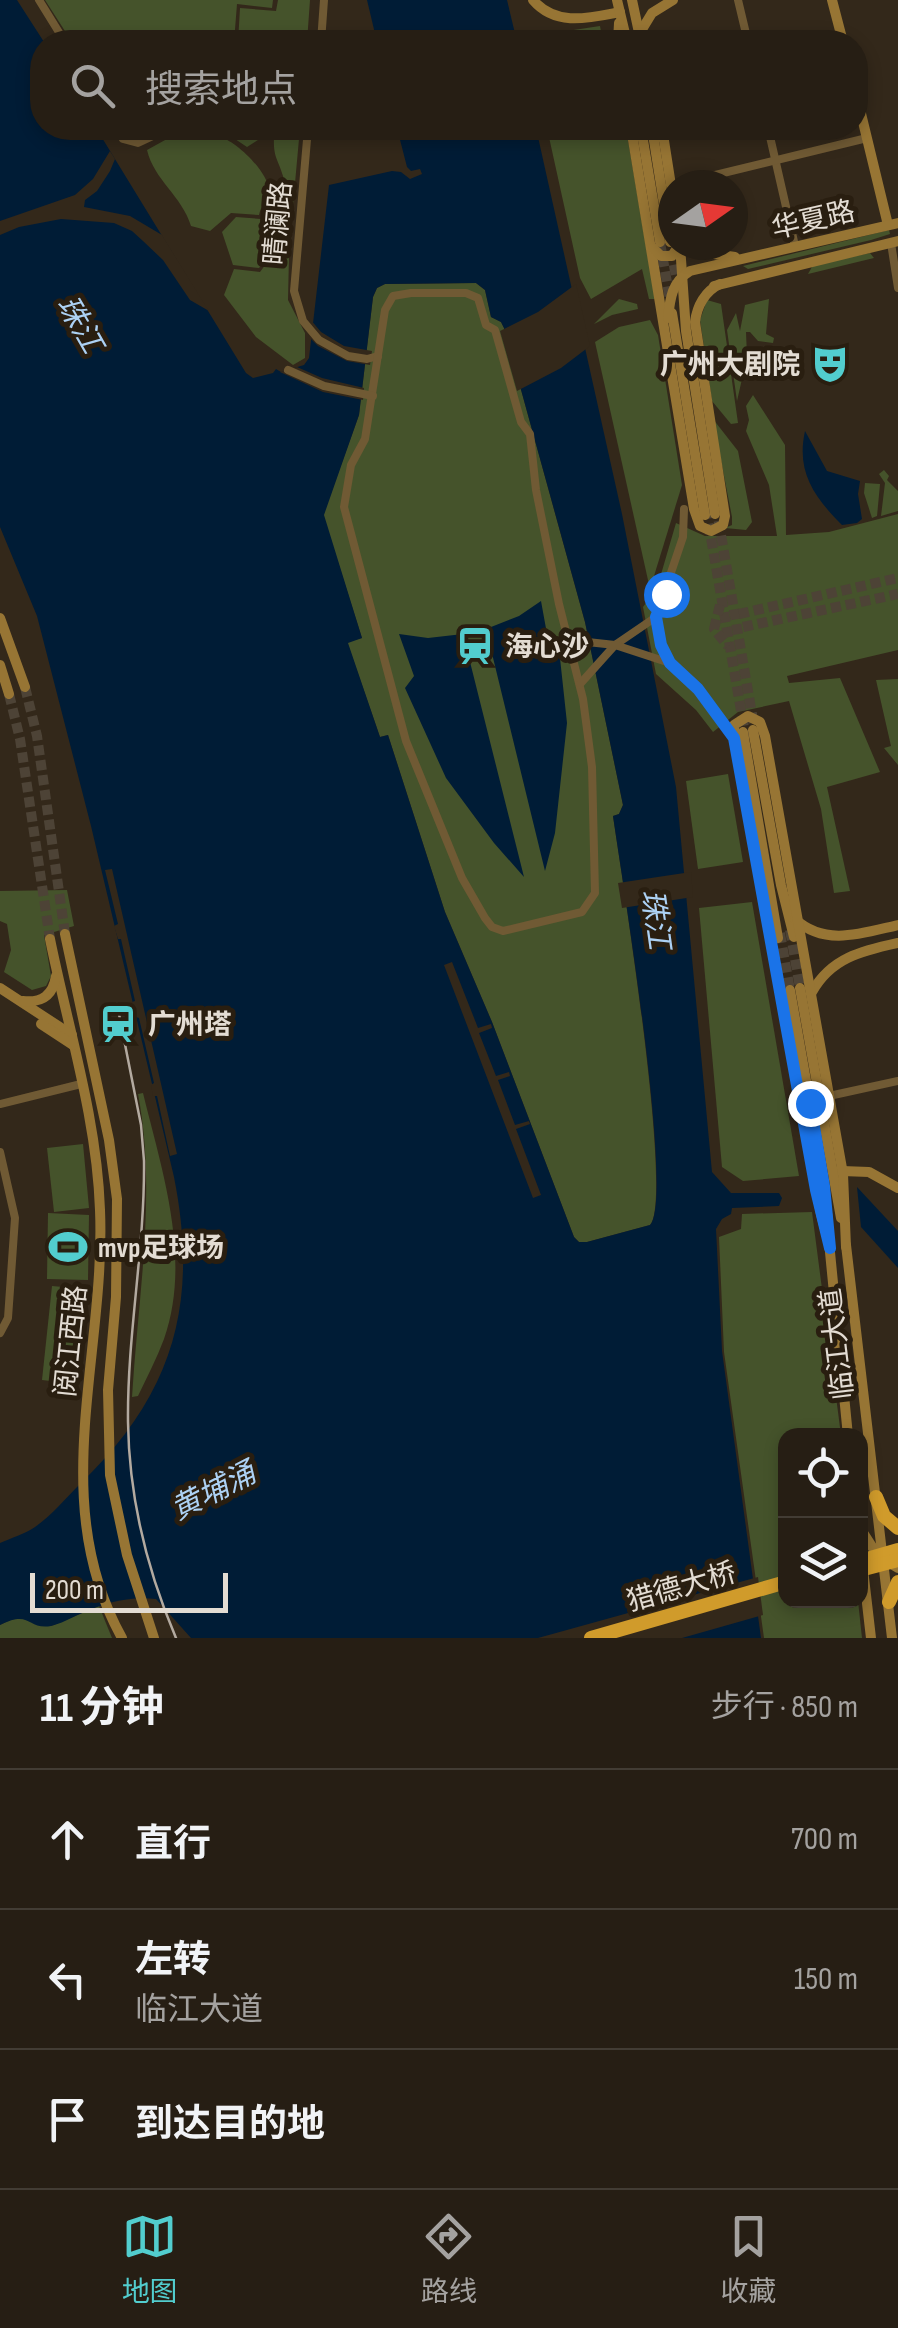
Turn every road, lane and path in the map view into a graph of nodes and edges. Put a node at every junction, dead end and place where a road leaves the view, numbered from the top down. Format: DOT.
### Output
graph roads {
  1 [pos="40,0"];
  2 [pos="324,0"];
  3 [pos="533,0"];
  4 [pos="632,0"];
  5 [pos="673,0"];
  6 [pos="738,0"];
  7 [pos="832,0"];
  8 [pos="618,6"];
  9 [pos="58,30"];
  10 [pos="322,30"];
  11 [pos="630,30"];
  12 [pos="635,30"];
  13 [pos="642,30"];
  14 [pos="745,30"];
  15 [pos="840,30"];
  16 [pos="307,140"];
  17 [pos="635,140"];
  18 [pos="645,140"];
  19 [pos="654,140"];
  20 [pos="664,140"];
  21 [pos="771,140"];
  22 [pos="858,140"];
  23 [pos="867,140"];
  24 [pos="775,160"];
  25 [pos="670,170"];
  26 [pos="739,170"];
  27 [pos="658,171"];
  28 [pos="658,199"];
  29 [pos="658,212"];
  30 [pos="893,224"];
  31 [pos="894,242"];
  32 [pos="795,246"];
  33 [pos="748,256"];
  34 [pos="666,260"];
  35 [pos="676,260"];
  36 [pos="733,260"];
  37 [pos="740,260"];
  38 [pos="683,276"];
  39 [pos="748,276"];
  40 [pos="720,284"];
  41 [pos="898,288"];
  42 [pos="672,292"];
  43 [pos="661,301"];
  44 [pos="668,317"];
  45 [pos="676,333"];
  46 [pos="375,357"];
  47 [pos="288,370"];
  48 [pos="368,396"];
  49 [pos="684,509"];
  50 [pos="710,514"];
  51 [pos="656,617"];
  52 [pos="0,618"];
  53 [pos="572,640"];
  54 [pos="615,645"];
  55 [pos="670,663"];
  56 [pos="0,665"];
  57 [pos="583,683"];
  58 [pos="25,687"];
  59 [pos="8,694"];
  60 [pos="743,733"];
  61 [pos="787,910"];
  62 [pos="797,920"];
  63 [pos="898,925"];
  64 [pos="65,934"];
  65 [pos="846,936"];
  66 [pos="50,939"];
  67 [pos="898,942"];
  68 [pos="852,954"];
  69 [pos="806,966"];
  70 [pos="56,968"];
  71 [pos="0,988"];
  72 [pos="795,990"];
  73 [pos="0,996"];
  74 [pos="17,1000"];
  75 [pos="71,1039"];
  76 [pos="89,1048"];
  77 [pos="898,1081"];
  78 [pos="81,1084"];
  79 [pos="829,1096"];
  80 [pos="0,1104"];
  81 [pos="0,1152"];
  82 [pos="842,1171"];
  83 [pos="898,1188"];
  84 [pos="846,1247"];
  85 [pos="0,1334"];
  86 [pos="847,1428"];
  87 [pos="863,1428"];
  88 [pos="868,1463"];
  89 [pos="876,1496"];
  90 [pos="898,1528"];
  91 [pos="868,1542"];
  92 [pos="898,1550"];
  93 [pos="868,1559"];
  94 [pos="891,1561"];
  95 [pos="898,1568"];
  96 [pos="898,1582"];
  97 [pos="778,1584"];
  98 [pos="778,1593"];
  99 [pos="889,1602"];
  100 [pos="867,1608"];
  101 [pos="870,1637"];
  102 [pos="122,1638"];
  103 [pos="154,1638"];
  104 [pos="591,1638"];
  105 [pos="617,1638"];
  106 [pos="891,1638"];
  1 -- 9 [label="street"];
  2 -- 10 [label="street"];
  3 -- 8 [label="main road"];
  4 -- 12 [label="main road"];
  5 -- 13 [label="main road"];
  6 -- 14 [label="street"];
  7 -- 15 [label="main road"];
  8 -- 11 [label="main road"];
  16 -- 46 [label="street, 晴澜路"];
  17 -- 29 [label="main road"];
  18 -- 28 [label="main road"];
  19 -- 27 [label="main road"];
  20 -- 25 [label="main road"];
  21 -- 24 [label="street"];
  22 -- 24 [label="street"];
  23 -- 30 [label="main road"];
  24 -- 26 [label="street"];
  24 -- 32 [label="street"];
  30 -- 32 [label="main road, 华夏路"];
  31 -- 39 [label="main road, 华夏路"];
  31 -- 41 [label="street"];
  32 -- 33 [label="main road, 华夏路"];
  34 -- 43 [label="main road"];
  35 -- 38 [label="main road"];
  36 -- 38 [label="main road, 华夏路"];
  37 -- 39 [label="main road"];
  38 -- 42 [label="main road"];
  38 -- 45 [label="main road"];
  39 -- 40 [label="main road, 华夏路"];
  40 -- 45 [label="main road"];
  40 -- 45 [label="main road"];
  42 -- 44 [label="main road"];
  42 -- 45 [label="main road"];
  43 -- 44 [label="main road"];
  43 -- 45 [label="main road"];
  44 -- 45 [label="main road"];
  45 -- 50 [label="main road"];
  46 -- 48 [label="street"];
  46 -- 53 [label="street"];
  47 -- 48 [label="street"];
  48 -- 57 [label="street"];
  49 -- 51 [label="street"];
  51 -- 54 [label="street"];
  51 -- 55 [label="street"];
  52 -- 58 [label="main road"];
  53 -- 54 [label="street"];
  53 -- 57 [label="street"];
  54 -- 55 [label="street"];
  54 -- 57 [label="street"];
  55 -- 60 [label="street"];
  56 -- 59 [label="main road"];
  60 -- 61 [label="main road"];
  60 -- 62 [label="main road"];
  60 -- 72 [label="main road"];
  61 -- 62 [label="main road"];
  61 -- 69 [label="main road"];
  62 -- 65 [label="main road"];
  62 -- 69 [label="main road"];
  63 -- 65 [label="main road"];
  64 -- 76 [label="main road, 阅江西路"];
  65 -- 68 [label="main road"];
  66 -- 70 [label="main road, 阅江西路"];
  67 -- 68 [label="main road"];
  68 -- 72 [label="main road"];
  69 -- 72 [label="main road"];
  70 -- 74 [label="main road"];
  70 -- 75 [label="main road, 阅江西路"];
  71 -- 74 [label="main road"];
  72 -- 79 [label="main road"];
  72 -- 84 [label="main road, 临江大道"];
  72 -- 86 [label="main road, 临江大道"];
  73 -- 75 [label="main road"];
  74 -- 75 [label="main road"];
  75 -- 76 [label="main road"];
  75 -- 78 [label="main road, 阅江西路"];
  76 -- 103 [label="main road, 阅江西路"];
  77 -- 79 [label="street"];
  78 -- 80 [label="street"];
  78 -- 102 [label="main road, 阅江西路"];
  79 -- 82 [label="main road"];
  81 -- 85 [label="street"];
  82 -- 83 [label="main road"];
  82 -- 84 [label="main road"];
  84 -- 87 [label="main road, 临江大道"];
  88 -- 89 [label="main road, 临江大道"];
  89 -- 90 [label="highway"];
  89 -- 94 [label="main road, 临江大道"];
  91 -- 94 [label="main road"];
  92 -- 93 [label="highway"];
  94 -- 95 [label="main road"];
  94 -- 99 [label="main road, 临江大道"];
  96 -- 99 [label="highway"];
  97 -- 104 [label="highway, 猎德大桥"];
  98 -- 105 [label="highway, 猎德大桥"];
  99 -- 106 [label="main road, 临江大道"];
  100 -- 101 [label="main road"];
  101 -- 106 [label="main road"];
}
